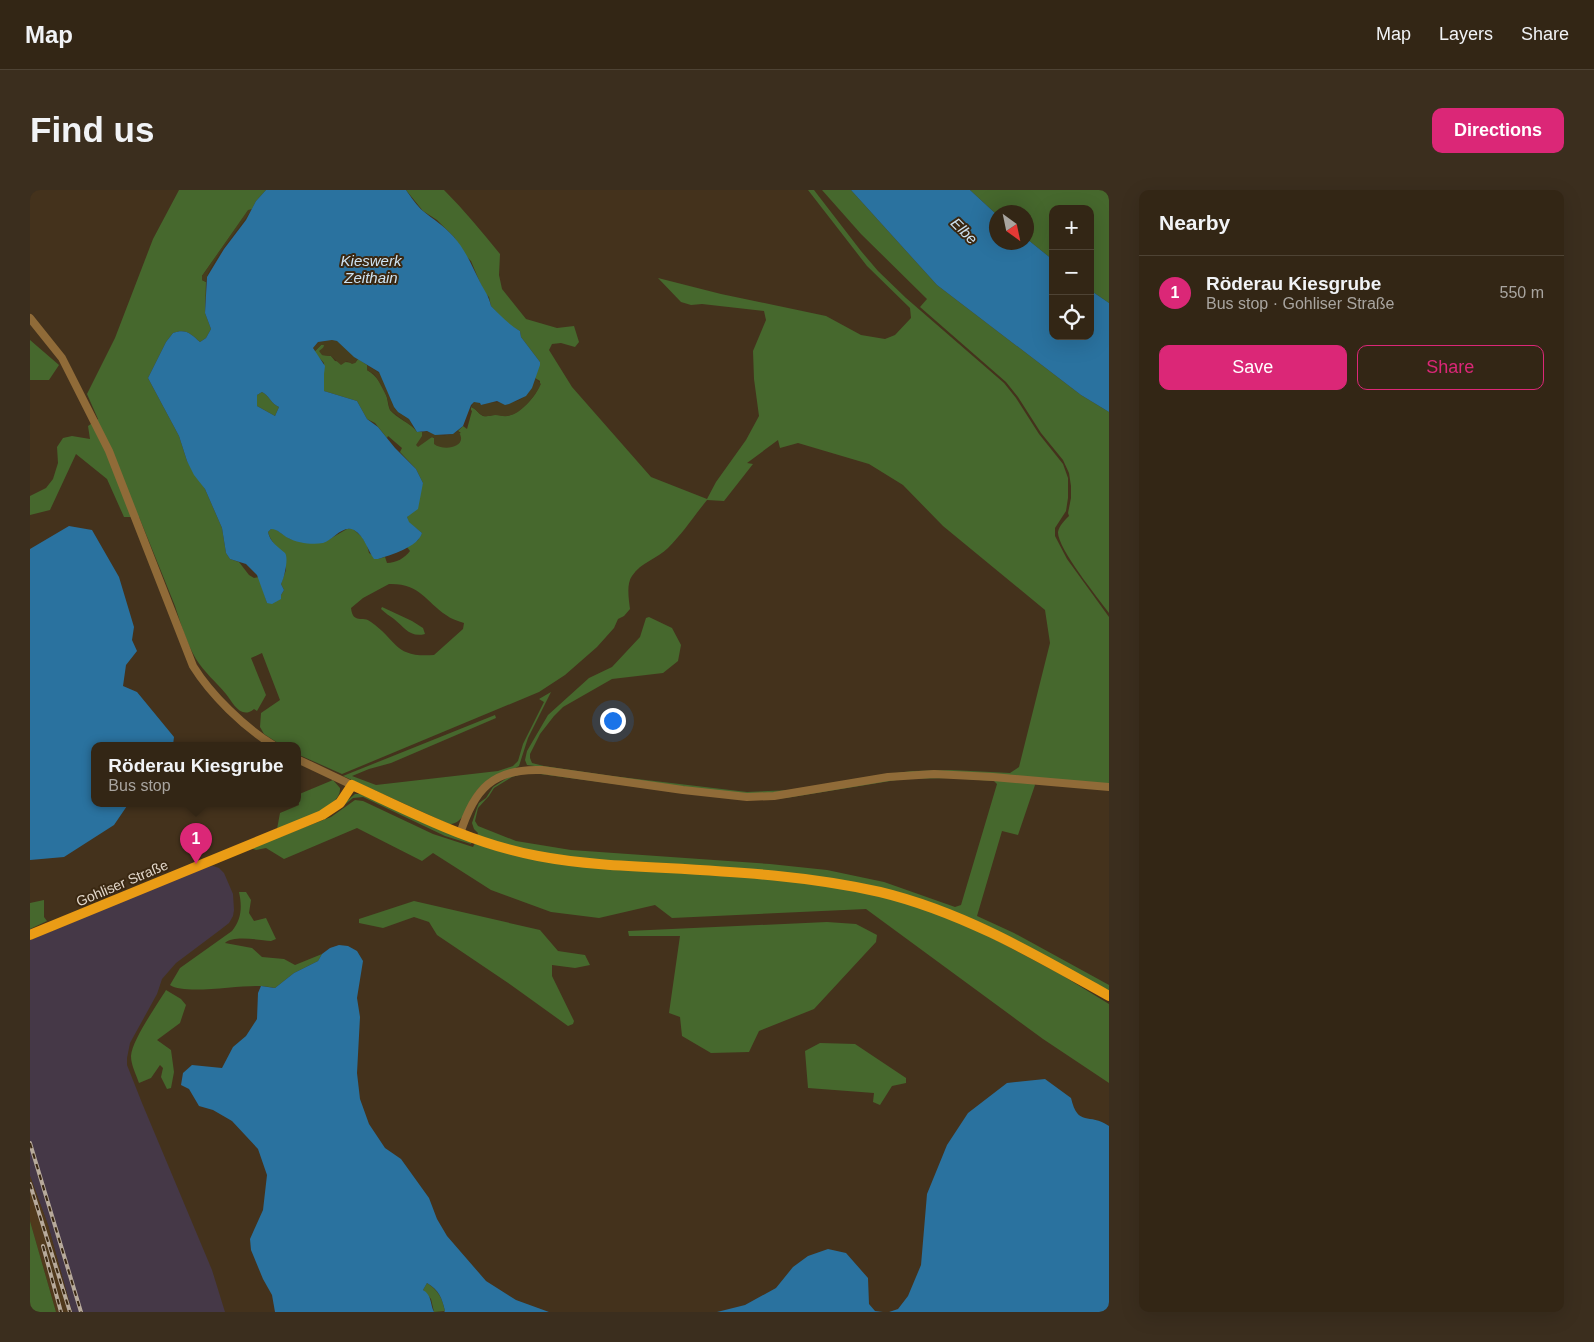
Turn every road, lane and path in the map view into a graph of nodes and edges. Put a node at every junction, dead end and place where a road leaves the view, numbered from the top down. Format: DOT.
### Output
graph roads {
  1 [pos="30,318"];
  2 [pos="269,742"];
  3 [pos="301,761"];
  4 [pos="352,785"];
  5 [pos="1109,787"];
  6 [pos="460,834"];
  7 [pos="30,935"];
  8 [pos="1109,996"];
  1 -- 2 [label="street"];
  3 -- 4 [label="street"];
  4 -- 6 [label="main road"];
  4 -- 7 [label="main road, Gohliser Straße"];
  5 -- 6 [label="street"];
  6 -- 8 [label="main road"];
}
